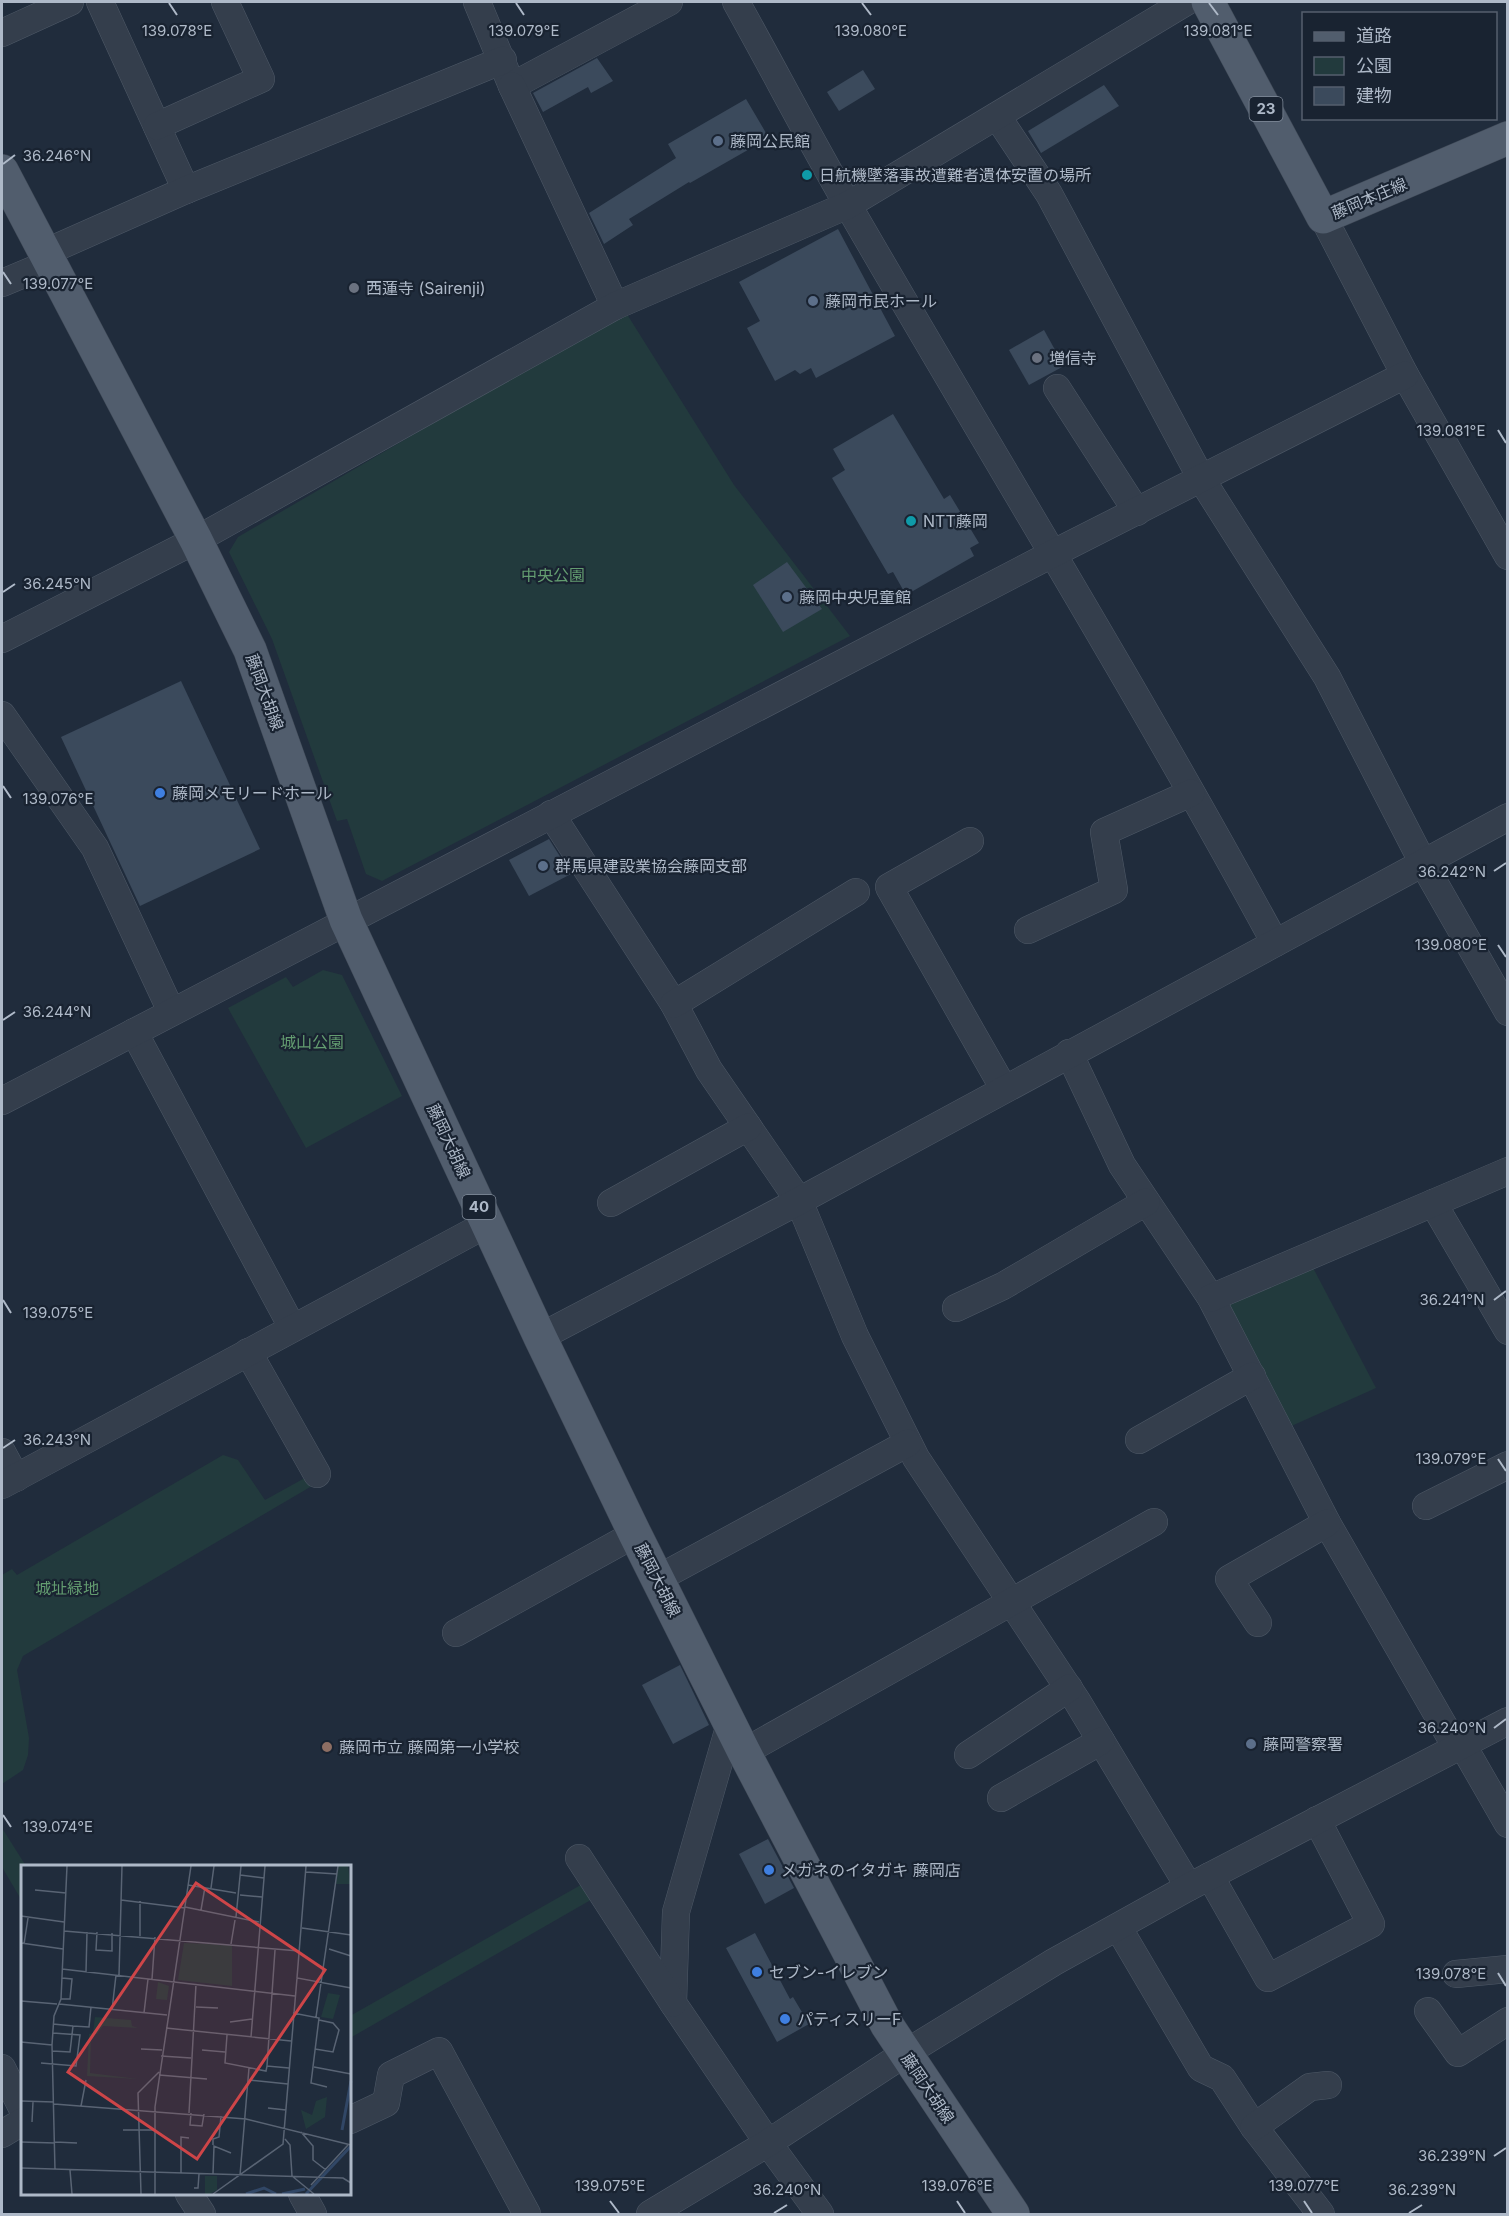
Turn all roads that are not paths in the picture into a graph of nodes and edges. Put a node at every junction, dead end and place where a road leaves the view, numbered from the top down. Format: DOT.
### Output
graph roads {
  1 [pos="70,2"];
  2 [pos="100,2"];
  3 [pos="225,2"];
  4 [pos="477,2"];
  5 [pos="669,2"];
  6 [pos="736,2"];
  7 [pos="1186,2"];
  8 [pos="1208,2"];
  9 [pos="2,33"];
  10 [pos="503,60"];
  11 [pos="512,86"];
  12 [pos="996,116"];
  13 [pos="157,126"];
  14 [pos="1508,138"];
  15 [pos="2,171"];
  16 [pos="186,190"];
  17 [pos="848,205"];
  18 [pos="1323,217"];
  19 [pos="47,258"];
  20 [pos="2,283"];
  21 [pos="615,306"];
  22 [pos="1405,375"];
  23 [pos="1057,388"];
  24 [pos="1202,480"];
  25 [pos="1137,512"];
  26 [pos="1498,520"];
  27 [pos="196,540"];
  28 [pos="1054,554"];
  29 [pos="1508,556"];
  30 [pos="2,639"];
  31 [pos="2,715"];
  32 [pos="1191,793"];
  33 [pos="551,814"];
  34 [pos="1508,817"];
  35 [pos="970,841"];
  36 [pos="1423,863"];
  37 [pos="856,892"];
  38 [pos="346,920"];
  39 [pos="1028,930"];
  40 [pos="1275,944"];
  41 [pos="674,1004"];
  42 [pos="171,1011"];
  43 [pos="1508,1012"];
  44 [pos="134,1032"];
  45 [pos="1069,1053"];
  46 [pos="1004,1089"];
  47 [pos="2,1101"];
  48 [pos="747,1126"];
  49 [pos="1508,1171"];
  50 [pos="799,1201"];
  51 [pos="1146,1202"];
  52 [pos="611,1203"];
  53 [pos="1433,1203"];
  54 [pos="487,1224"];
  55 [pos="1498,1295"];
  56 [pos="1210,1298"];
  57 [pos="956,1308"];
  58 [pos="292,1328"];
  59 [pos="1508,1331"];
  60 [pos="540,1337"];
  61 [pos="248,1352"];
  62 [pos="1252,1376"];
  63 [pos="1139,1440"];
  64 [pos="908,1443"];
  65 [pos="2,1452"];
  66 [pos="1508,1465"];
  67 [pos="317,1474"];
  68 [pos="9,1482"];
  69 [pos="1426,1506"];
  70 [pos="1154,1522"];
  71 [pos="1327,1523"];
  72 [pos="635,1534"];
  73 [pos="657,1579"];
  74 [pos="1012,1604"];
  75 [pos="1258,1623"];
  76 [pos="456,1633"];
  77 [pos="1069,1688"];
  78 [pos="1508,1721"];
  79 [pos="737,1738"];
  80 [pos="1101,1741"];
  81 [pos="1459,1746"];
  82 [pos="968,1755"];
  83 [pos="1001,1798"];
  84 [pos="1317,1820"];
  85 [pos="1508,1824"];
  86 [pos="579,1858"];
  87 [pos="1200,1882"];
  88 [pos="1118,1927"];
  89 [pos="1508,1970"];
  90 [pos="1456,1974"];
  91 [pos="673,2003"];
  92 [pos="1428,2012"];
  93 [pos="1508,2021"];
  94 [pos="904,2054"];
  95 [pos="2,2068"];
  96 [pos="1328,2085"];
  97 [pos="21,2106"];
  98 [pos="351,2120"];
  99 [pos="21,2123"];
  100 [pos="1254,2127"];
  101 [pos="2,2134"];
  102 [pos="768,2143"];
  103 [pos="190,2195"];
  104 [pos="303,2195"];
  105 [pos="202,2214"];
  106 [pos="313,2214"];
  107 [pos="527,2214"];
  108 [pos="650,2214"];
  109 [pos="820,2214"];
  110 [pos="1013,2214"];
  111 [pos="1321,2214"];
  1 -- 9 [label="street"];
  2 -- 13 [label="street"];
  3 -- 13 [label="street"];
  4 -- 10 [label="street"];
  5 -- 11 [label="street"];
  6 -- 17 [label="street"];
  7 -- 12 [label="street"];
  8 -- 18 [label="main road, 藤岡本庄線 / 23"];
  10 -- 11 [label="street"];
  10 -- 16 [label="street"];
  11 -- 21 [label="street"];
  12 -- 17 [label="street"];
  12 -- 24 [label="street"];
  13 -- 16 [label="street"];
  14 -- 18 [label="main road, 藤岡本庄線"];
  15 -- 19 [label="main road, 藤岡大胡線 / 40"];
  16 -- 19 [label="street"];
  17 -- 21 [label="street"];
  17 -- 28 [label="street"];
  18 -- 22 [label="street"];
  19 -- 20 [label="street"];
  19 -- 27 [label="main road, 藤岡大胡線 / 40"];
  21 -- 27 [label="street"];
  22 -- 24 [label="street"];
  22 -- 26 [label="street"];
  23 -- 25 [label="street"];
  24 -- 25 [label="street"];
  24 -- 36 [label="street"];
  25 -- 28 [label="street"];
  26 -- 29 [label="street"];
  27 -- 30 [label="street"];
  27 -- 38 [label="main road, 藤岡大胡線 / 40"];
  28 -- 32 [label="street"];
  28 -- 33 [label="street"];
  31 -- 42 [label="street"];
  32 -- 39 [label="street"];
  32 -- 40 [label="street"];
  33 -- 38 [label="street"];
  33 -- 41 [label="street"];
  34 -- 36 [label="street"];
  35 -- 46 [label="street"];
  36 -- 40 [label="street"];
  36 -- 43 [label="street"];
  37 -- 41 [label="street"];
  38 -- 42 [label="street"];
  38 -- 54 [label="main road, 藤岡大胡線 / 40"];
  40 -- 45 [label="street"];
  41 -- 48 [label="street"];
  42 -- 44 [label="street"];
  44 -- 47 [label="street"];
  44 -- 58 [label="street"];
  45 -- 46 [label="street"];
  45 -- 51 [label="street"];
  46 -- 50 [label="street"];
  48 -- 50 [label="street"];
  48 -- 52 [label="street"];
  49 -- 53 [label="street"];
  50 -- 60 [label="street"];
  50 -- 64 [label="street"];
  51 -- 56 [label="street"];
  51 -- 57 [label="street"];
  53 -- 55 [label="street"];
  53 -- 56 [label="street"];
  54 -- 58 [label="street"];
  54 -- 60 [label="main road, 藤岡大胡線 / 40"];
  55 -- 59 [label="street"];
  56 -- 62 [label="street"];
  58 -- 61 [label="street"];
  60 -- 72 [label="main road, 藤岡大胡線 / 40"];
  61 -- 67 [label="street"];
  61 -- 68 [label="street"];
  62 -- 63 [label="street"];
  62 -- 71 [label="street"];
  64 -- 73 [label="street"];
  64 -- 74 [label="street"];
  65 -- 68 [label="street"];
  66 -- 69 [label="street"];
  70 -- 74 [label="street"];
  71 -- 75 [label="street"];
  71 -- 81 [label="street"];
  72 -- 73 [label="main road, 藤岡大胡線 / 40"];
  72 -- 76 [label="street"];
  73 -- 79 [label="main road, 藤岡大胡線 / 40"];
  74 -- 77 [label="street"];
  74 -- 79 [label="street"];
  77 -- 80 [label="street"];
  77 -- 82 [label="street"];
  78 -- 81 [label="street"];
  79 -- 91 [label="street"];
  79 -- 94 [label="main road, 藤岡大胡線 / 40"];
  80 -- 83 [label="street"];
  80 -- 87 [label="street"];
  81 -- 84 [label="street"];
  81 -- 85 [label="street"];
  84 -- 87 [label="street"];
  84 -- 87 [label="street"];
  86 -- 91 [label="street"];
  87 -- 88 [label="street"];
  88 -- 94 [label="street"];
  88 -- 100 [label="street"];
  89 -- 90 [label="street"];
  91 -- 102 [label="street"];
  92 -- 93 [label="street"];
  94 -- 102 [label="street"];
  94 -- 110 [label="main road, 藤岡大胡線 / 40"];
  95 -- 97 [label="street"];
  96 -- 100 [label="street"];
  98 -- 107 [label="street"];
  99 -- 101 [label="street"];
  100 -- 111 [label="street"];
  102 -- 108 [label="street"];
  102 -- 109 [label="street"];
  103 -- 105 [label="street"];
  104 -- 106 [label="street"];
}
